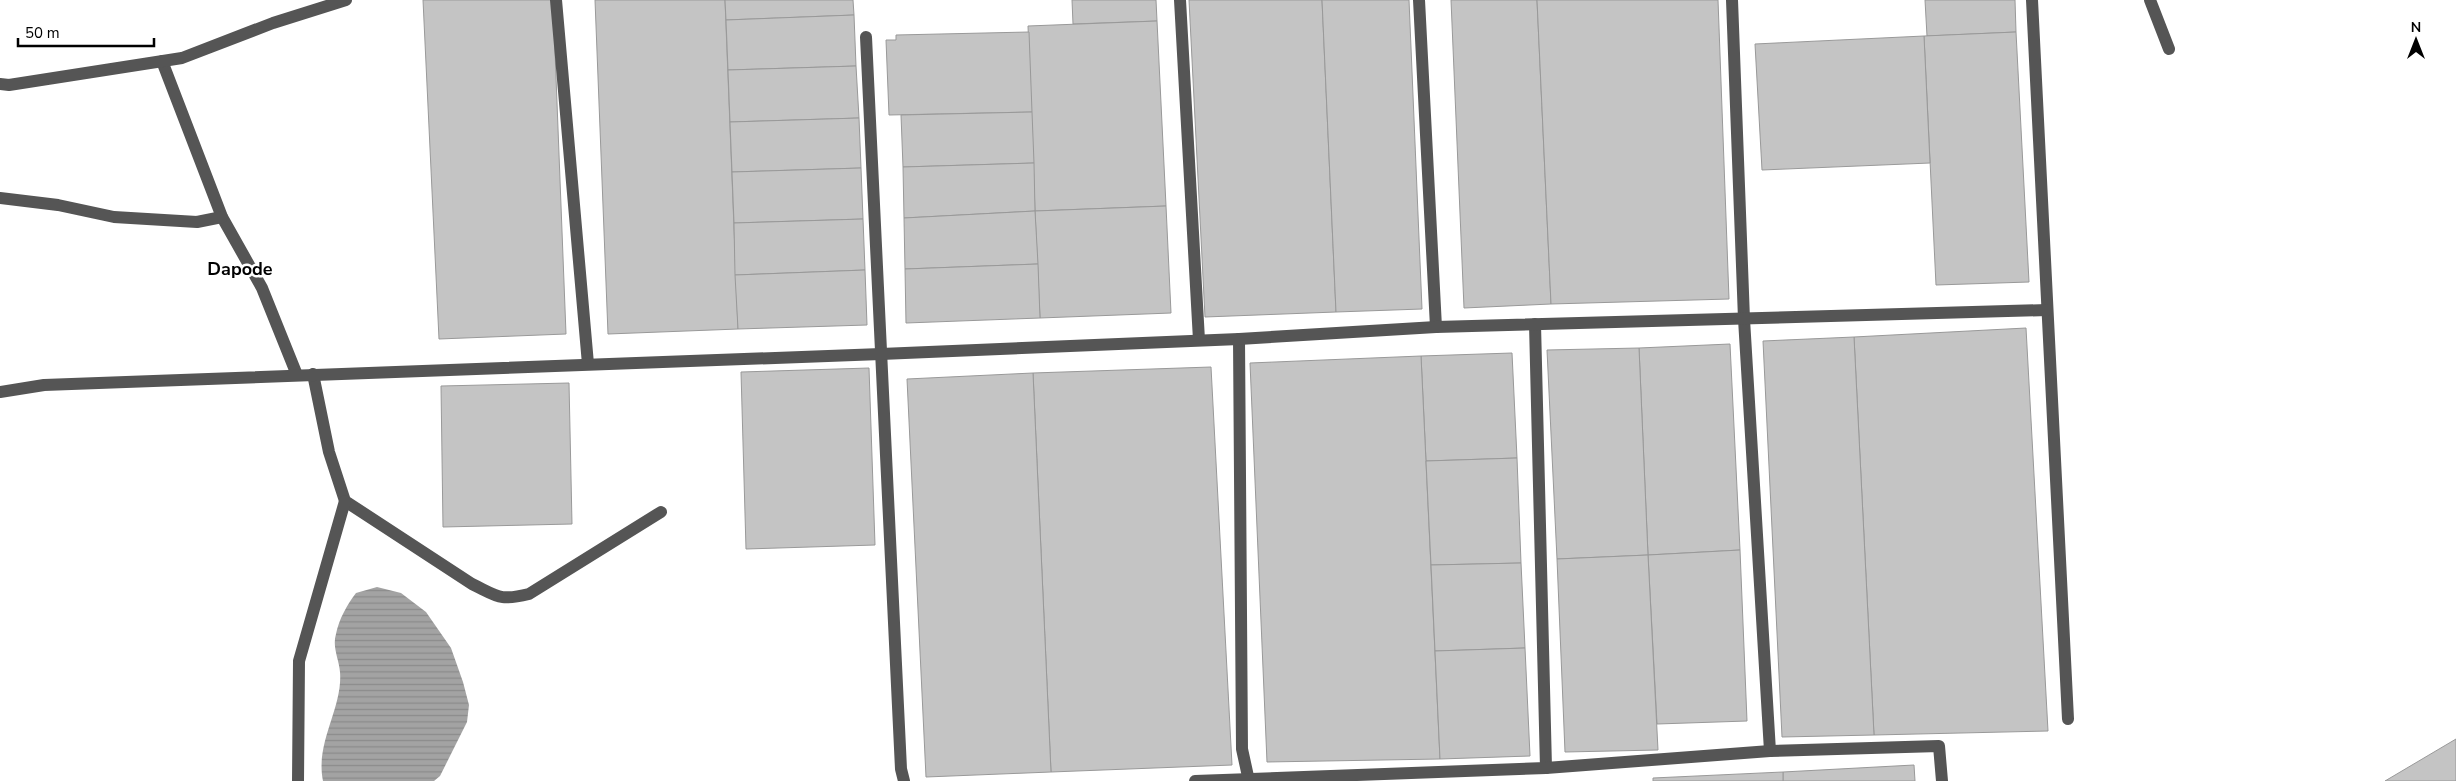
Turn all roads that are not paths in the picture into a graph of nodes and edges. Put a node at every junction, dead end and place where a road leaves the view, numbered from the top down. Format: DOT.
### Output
graph roads {
  1 [pos="346,0"];
  2 [pos="556,0"];
  3 [pos="1180,0"];
  4 [pos="1419,0"];
  5 [pos="1732,0"];
  6 [pos="2032,0"];
  7 [pos="2150,0"];
  8 [pos="866,37"];
  9 [pos="2170,50"];
  10 [pos="162,61"];
  11 [pos="0,84"];
  12 [pos="0,198"];
  13 [pos="222,217"];
  14 [pos="2047,310"];
  15 [pos="1744,319"];
  16 [pos="1535,324"];
  17 [pos="1436,327"];
  18 [pos="1239,339"];
  19 [pos="1199,340"];
  20 [pos="881,354"];
  21 [pos="588,364"];
  22 [pos="313,374"];
  23 [pos="297,375"];
  24 [pos="0,392"];
  25 [pos="345,501"];
  26 [pos="661,512"];
  27 [pos="2068,719"];
  28 [pos="1770,751"];
  29 [pos="1546,768"];
  30 [pos="1249,780"];
  31 [pos="298,781"];
  32 [pos="904,781"];
  33 [pos="1195,781"];
  34 [pos="1942,781"];
  1 -- 10 [label="street"];
  2 -- 21 [label="street"];
  3 -- 19 [label="street"];
  4 -- 17 [label="street"];
  5 -- 15 [label="street"];
  6 -- 14 [label="street"];
  7 -- 9 [label="street"];
  8 -- 20 [label="street"];
  10 -- 11 [label="street"];
  10 -- 13 [label="street"];
  12 -- 13 [label="street"];
  13 -- 23 [label="street"];
  14 -- 15 [label="street"];
  14 -- 27 [label="street"];
  15 -- 16 [label="street"];
  15 -- 28 [label="street"];
  16 -- 17 [label="street"];
  16 -- 29 [label="street"];
  17 -- 18 [label="street"];
  18 -- 19 [label="street"];
  18 -- 30 [label="street"];
  19 -- 20 [label="street"];
  20 -- 21 [label="street"];
  20 -- 32 [label="street"];
  21 -- 22 [label="street"];
  22 -- 23 [label="street"];
  22 -- 25 [label="street"];
  23 -- 24 [label="street"];
  25 -- 26 [label="street"];
  25 -- 31 [label="street"];
  28 -- 29 [label="street"];
  28 -- 34 [label="street"];
  29 -- 30 [label="street"];
  30 -- 33 [label="street"];
}
